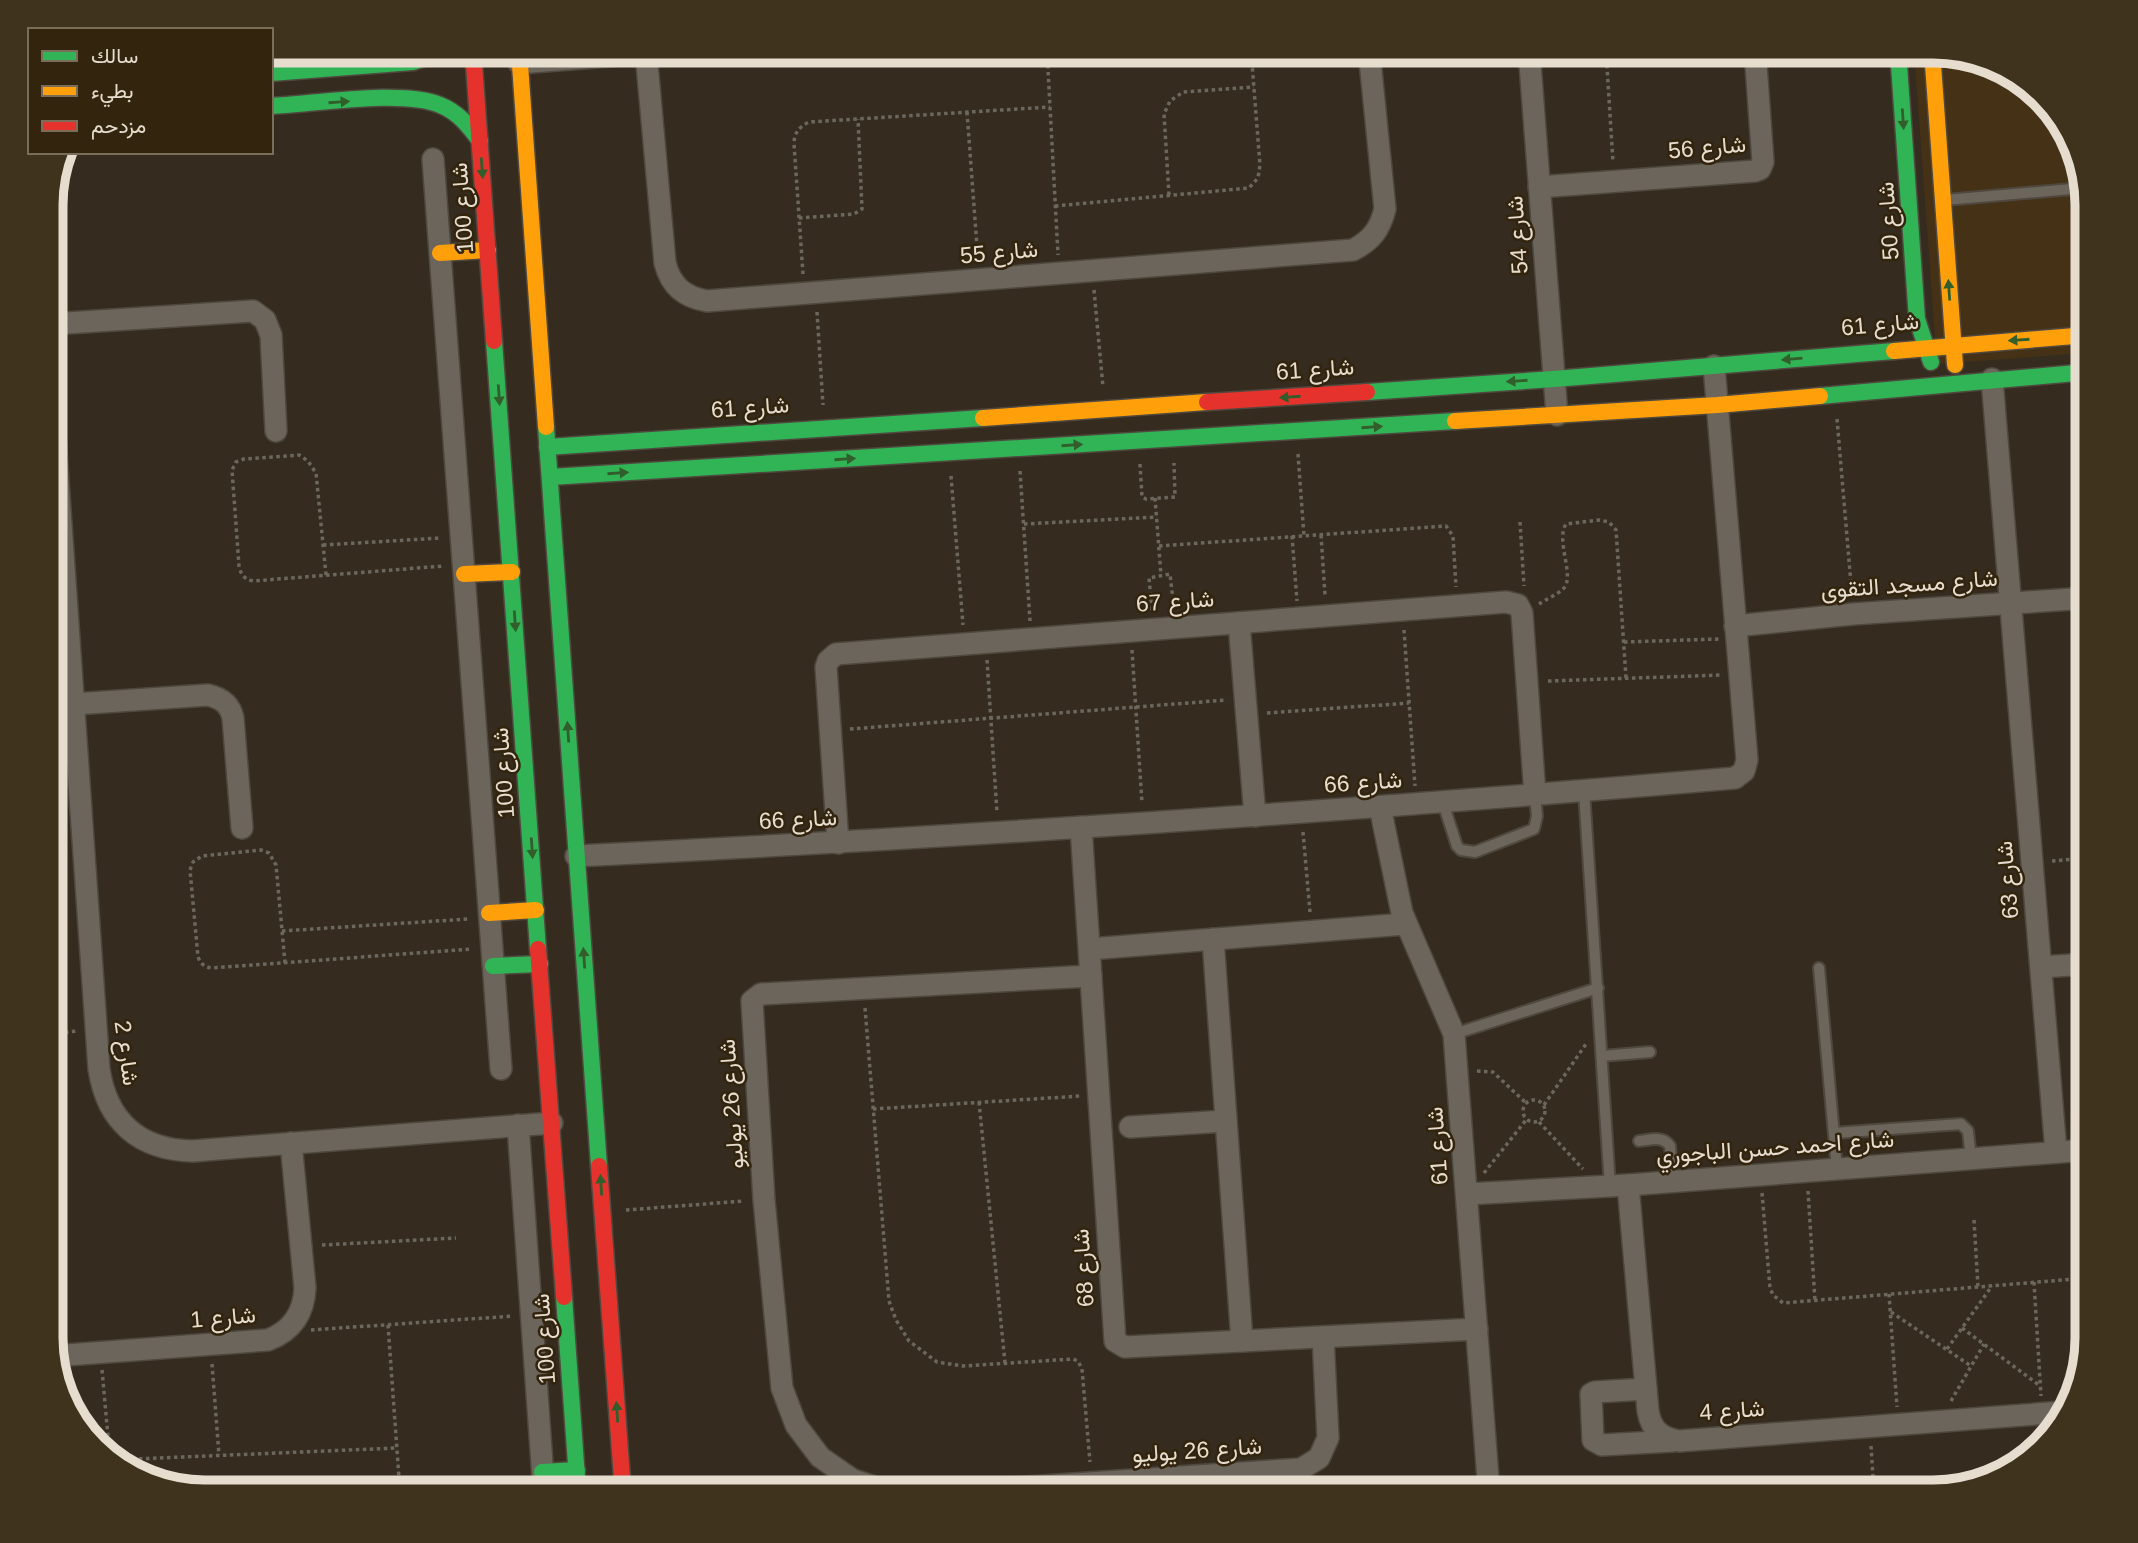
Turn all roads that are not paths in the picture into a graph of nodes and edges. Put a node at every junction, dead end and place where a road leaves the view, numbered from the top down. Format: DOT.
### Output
graph roads {
  1 [pos="422,63"];
  2 [pos="474,63"];
  3 [pos="519,63"];
  4 [pos="647,63"];
  5 [pos="1369,63"];
  6 [pos="1530,63"];
  7 [pos="1756,63"];
  8 [pos="1899,63"];
  9 [pos="1933,63"];
  10 [pos="273,73"];
  11 [pos="403,80"];
  12 [pos="273,106"];
  13 [pos="480,141"];
  14 [pos="433,159"];
  15 [pos="1539,187"];
  16 [pos="2074,190"];
  17 [pos="1943,200"];
  18 [pos="488,250"];
  19 [pos="440,253"];
  20 [pos="63,323"];
  21 [pos="2075,336"];
  22 [pos="1953,345"];
  23 [pos="1926,347"];
  24 [pos="1714,366"];
  25 [pos="2075,373"];
  26 [pos="1554,379"];
  27 [pos="1992,379"];
  28 [pos="1948,383"];
  29 [pos="1717,405"];
  30 [pos="1557,415"];
  31 [pos="276,431"];
  32 [pos="547,447"];
  33 [pos="550,477"];
  34 [pos="63,562"];
  35 [pos="463,570"];
  36 [pos="512,572"];
  37 [pos="2075,599"];
  38 [pos="2011,603"];
  39 [pos="1239,623"];
  40 [pos="1736,632"];
  41 [pos="74,704"];
  42 [pos="1584,791"];
  43 [pos="1535,795"];
  44 [pos="1443,803"];
  45 [pos="1380,807"];
  46 [pos="1255,816"];
  47 [pos="1080,827"];
  48 [pos="242,828"];
  49 [pos="838,843"];
  50 [pos="576,856"];
  51 [pos="536,910"];
  52 [pos="489,915"];
  53 [pos="1405,924"];
  54 [pos="1213,939"];
  55 [pos="1090,949"];
  56 [pos="492,957"];
  57 [pos="540,964"];
  58 [pos="2075,965"];
  59 [pos="2041,967"];
  60 [pos="1819,968"];
  61 [pos="1091,976"];
  62 [pos="1598,988"];
  63 [pos="1454,1034"];
  64 [pos="1650,1052"];
  65 [pos="1602,1056"];
  66 [pos="500,1069"];
  67 [pos="1226,1121"];
  68 [pos="552,1123"];
  69 [pos="518,1125"];
  70 [pos="1130,1128"];
  71 [pos="1834,1133"];
  72 [pos="1639,1141"];
  73 [pos="291,1143"];
  74 [pos="2075,1151"];
  75 [pos="2056,1152"];
  76 [pos="1971,1159"];
  77 [pos="1837,1169"];
  78 [pos="1673,1181"];
  79 [pos="1613,1186"];
  80 [pos="1467,1194"];
  81 [pos="1477,1329"];
  82 [pos="1323,1337"];
  83 [pos="1242,1341"];
  84 [pos="64,1355"];
  85 [pos="1646,1389"];
  86 [pos="2052,1412"];
  87 [pos="1679,1441"];
  88 [pos="577,1470"];
  89 [pos="543,1480"];
  90 [pos="549,1480"];
  91 [pos="577,1480"];
  92 [pos="627,1480"];
  93 [pos="855,1480"];
  94 [pos="1136,1480"];
  95 [pos="1488,1480"];
  1 -- 11 [label="street"];
  2 -- 13 [label="street, شارع 100"];
  3 -- 32 [label="street"];
  4 -- 5 [label="street, شارع 55"];
  6 -- 15 [label="street, شارع 54"];
  7 -- 15 [label="street, شارع 56"];
  8 -- 23 [label="street, شارع 50, one-way"];
  9 -- 17 [label="street"];
  10 -- 11 [label="street"];
  12 -- 11 [label="street, one-way"];
  11 -- 13 [label="street"];
  13 -- 18 [label="street, شارع 100, one-way"];
  14 -- 19 [label="street"];
  15 -- 26 [label="street, شارع 54"];
  16 -- 17 [label="lane"];
  22 -- 17 [label="street, one-way"];
  18 -- 19 [label="street"];
  18 -- 36 [label="street, شارع 100, one-way"];
  19 -- 35 [label="street"];
  20 -- 31 [label="street"];
  21 -- 22 [label="street, شارع 61, one-way"];
  22 -- 23 [label="street, شارع 61"];
  22 -- 28 [label="street"];
  23 -- 24 [label="street, شارع 61, one-way"];
  23 -- 28 [label="street, شارع 50"];
  24 -- 26 [label="street, شارع 61"];
  24 -- 29 [label="street, شارع 66"];
  25 -- 27 [label="street"];
  26 -- 30 [label="street, شارع 54"];
  26 -- 32 [label="street, شارع 61, one-way"];
  27 -- 28 [label="street"];
  27 -- 38 [label="street, شارع 63"];
  28 -- 29 [label="street"];
  29 -- 30 [label="street"];
  29 -- 40 [label="street, شارع 66"];
  33 -- 30 [label="street, one-way"];
  32 -- 33 [label="street"];
  50 -- 33 [label="street, one-way"];
  34 -- 41 [label="street, شارع 2"];
  35 -- 36 [label="street"];
  35 -- 52 [label="street"];
  36 -- 51 [label="street, شارع 100, one-way"];
  37 -- 38 [label="street, شارع مسجد التقوى"];
  38 -- 40 [label="street, شارع مسجد التقوى"];
  38 -- 59 [label="street, شارع 63"];
  39 -- 43 [label="street, شارع 67"];
  39 -- 46 [label="street"];
  39 -- 49 [label="street, شارع 67"];
  40 -- 42 [label="street, شارع 66"];
  41 -- 48 [label="street"];
  41 -- 73 [label="street, شارع 2"];
  42 -- 43 [label="street, شارع 66"];
  42 -- 62 [label="lane"];
  43 -- 44 [label="street, شارع 66"];
  43 -- 44 [label="lane"];
  44 -- 45 [label="street, شارع 66"];
  45 -- 46 [label="street, شارع 66"];
  45 -- 53 [label="street, شارع 61"];
  46 -- 47 [label="street, شارع 66"];
  47 -- 49 [label="street, شارع 66"];
  47 -- 55 [label="street, شارع 68"];
  49 -- 50 [label="street, شارع 66"];
  92 -- 50 [label="street, one-way"];
  51 -- 52 [label="street"];
  51 -- 57 [label="street, شارع 100"];
  52 -- 56 [label="street"];
  53 -- 54 [label="street"];
  53 -- 63 [label="street, شارع 61"];
  54 -- 55 [label="street"];
  54 -- 67 [label="street"];
  55 -- 61 [label="street, شارع 68"];
  56 -- 57 [label="street"];
  56 -- 66 [label="street"];
  57 -- 68 [label="street, شارع 100"];
  58 -- 59 [label="street"];
  59 -- 75 [label="street, شارع 63"];
  60 -- 71 [label="lane"];
  61 -- 83 [label="street, شارع 68"];
  61 -- 93 [label="street, شارع 26 يوليو"];
  62 -- 63 [label="lane"];
  62 -- 65 [label="lane"];
  63 -- 80 [label="street, شارع 61"];
  64 -- 65 [label="lane"];
  65 -- 79 [label="lane"];
  67 -- 70 [label="street"];
  67 -- 83 [label="street"];
  68 -- 69 [label="street, شارع 2"];
  68 -- 88 [label="street, شارع 100"];
  69 -- 73 [label="street, شارع 2"];
  69 -- 89 [label="street"];
  71 -- 76 [label="lane"];
  71 -- 77 [label="lane"];
  72 -- 78 [label="lane"];
  73 -- 84 [label="street, شارع 1"];
  74 -- 75 [label="street, شارع احمد حسن الباجوري"];
  75 -- 76 [label="street, شارع احمد حسن الباجوري"];
  76 -- 77 [label="street, شارع احمد حسن الباجوري"];
  77 -- 78 [label="street, شارع احمد حسن الباجوري"];
  78 -- 79 [label="street, شارع احمد حسن الباجوري"];
  79 -- 80 [label="street, شارع احمد حسن الباجوري"];
  79 -- 85 [label="street, شارع 4"];
  80 -- 81 [label="street, شارع 61"];
  81 -- 82 [label="street, شارع 68"];
  81 -- 95 [label="street, شارع 61"];
  82 -- 83 [label="street, شارع 68"];
  82 -- 94 [label="street, شارع 26 يوليو"];
  85 -- 87 [label="street, شارع 4"];
  85 -- 87 [label="street"];
  86 -- 87 [label="street, شارع 4"];
  88 -- 90 [label="street"];
  88 -- 91 [label="street, شارع 100"];
}
